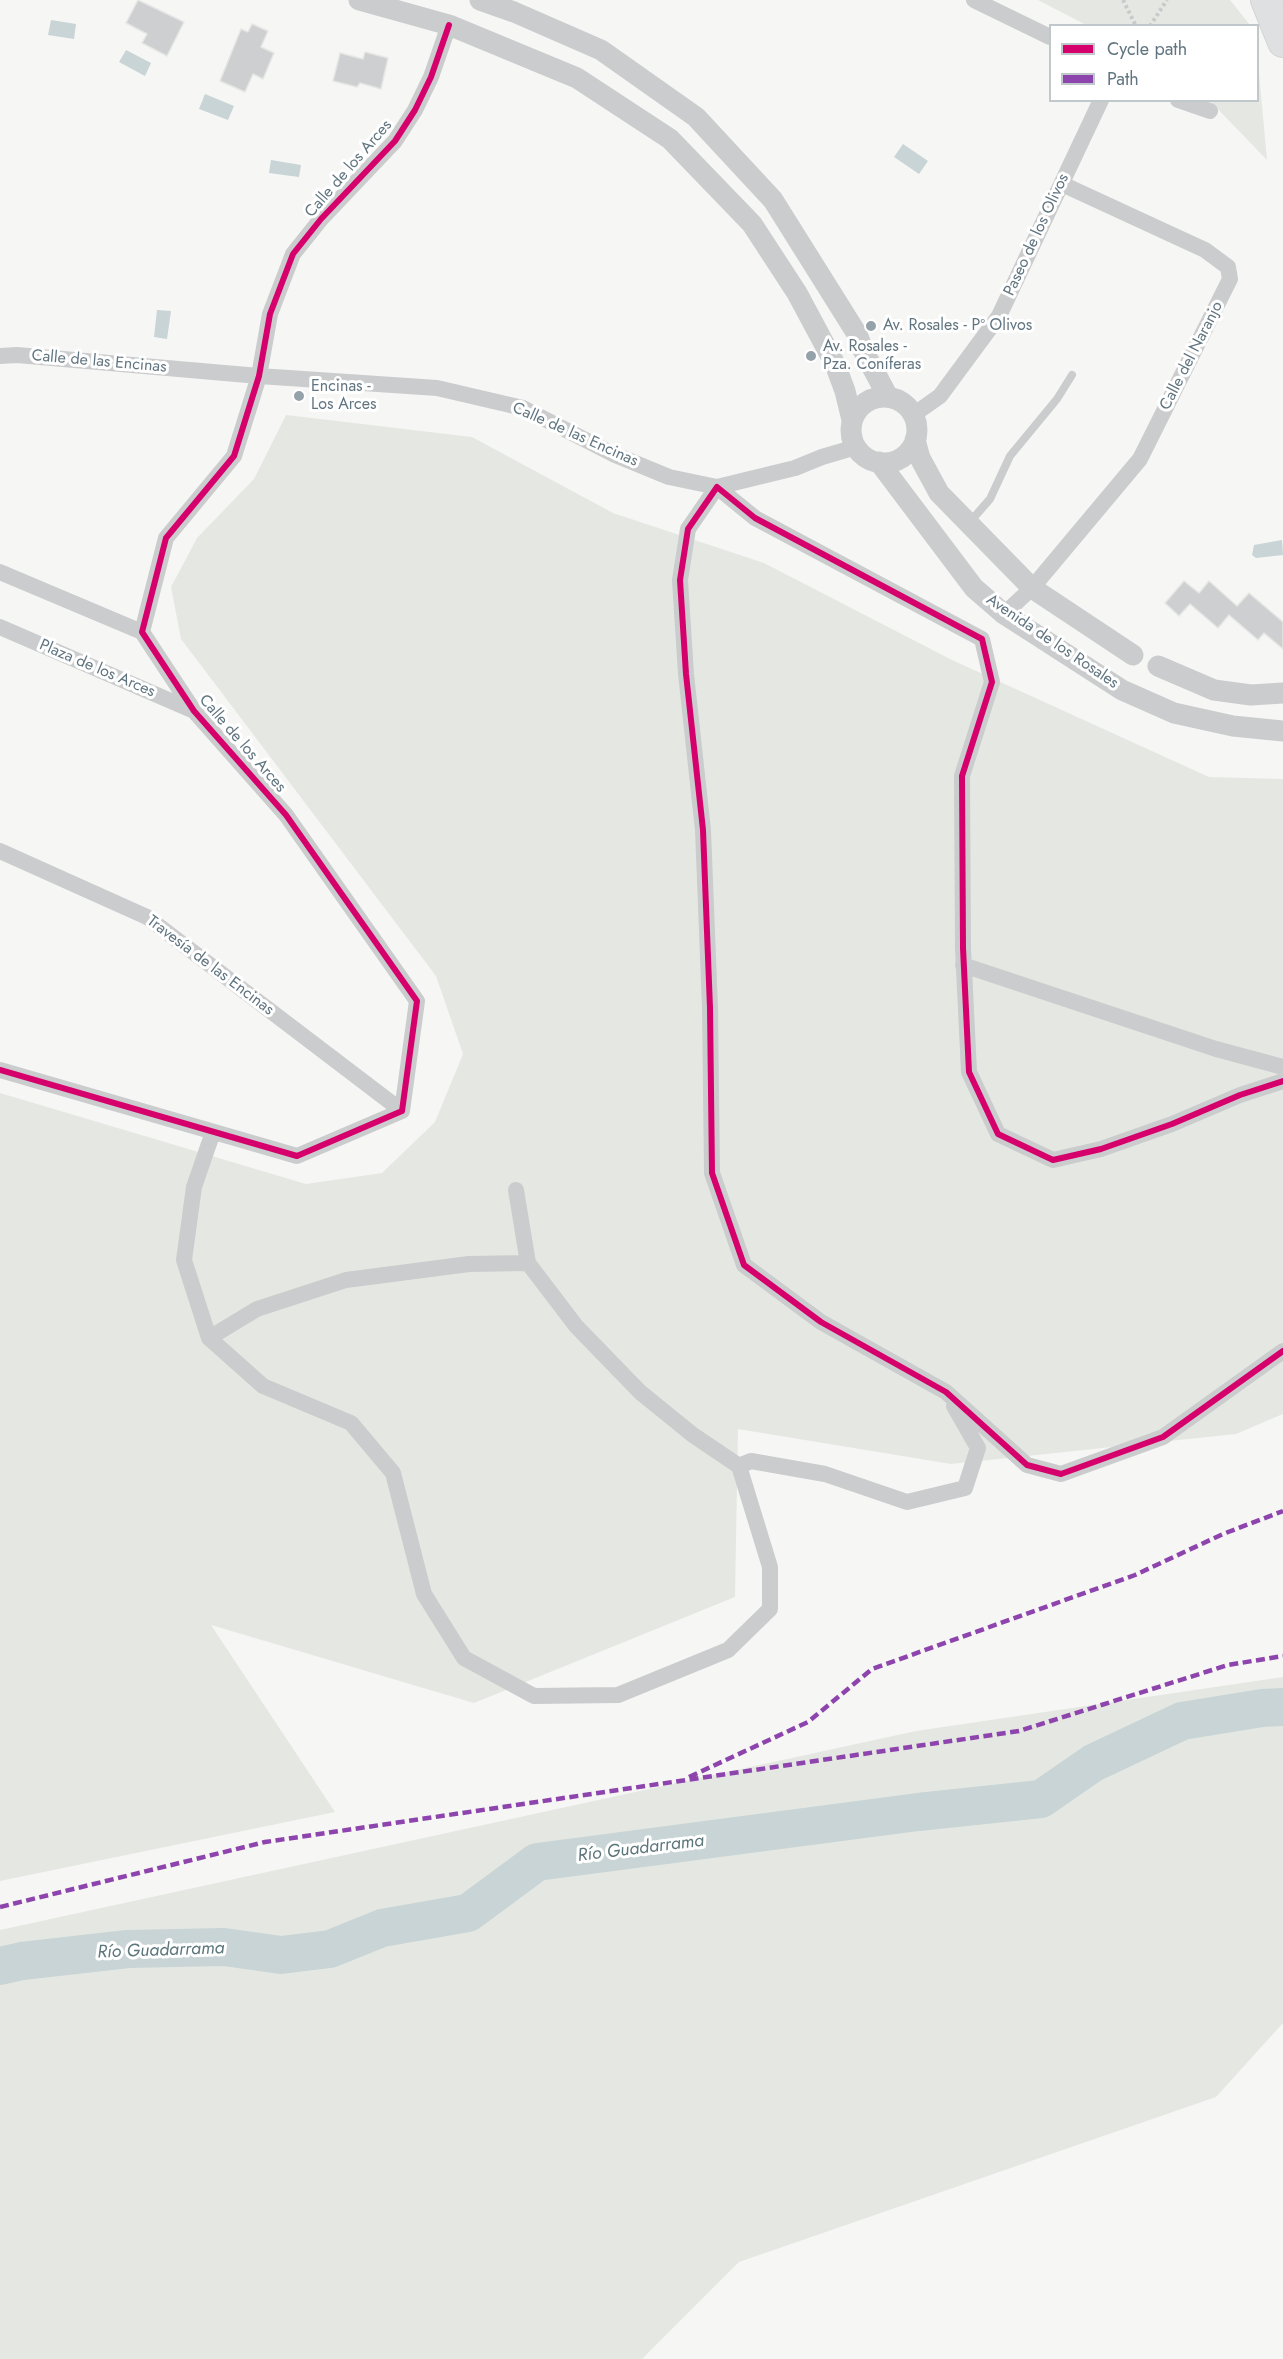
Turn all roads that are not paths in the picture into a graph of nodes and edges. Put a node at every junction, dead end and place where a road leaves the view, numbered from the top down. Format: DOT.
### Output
graph roads {
  1 [pos="359,0"];
  2 [pos="480,0"];
  3 [pos="974,0"];
  4 [pos="1266,0"];
  5 [pos="449,25"];
  6 [pos="1049,37"];
  7 [pos="1283,42"];
  8 [pos="1100,102"];
  9 [pos="1184,102"];
  10 [pos="1210,111"];
  11 [pos="1062,184"];
  12 [pos="0,356"];
  13 [pos="1072,375"];
  14 [pos="259,376"];
  15 [pos="888,397"];
  16 [pos="913,415"];
  17 [pos="852,420"];
  18 [pos="915,440"];
  19 [pos="856,447"];
  20 [pos="879,462"];
  21 [pos="717,487"];
  22 [pos="969,523"];
  23 [pos="0,572"];
  24 [pos="1032,588"];
  25 [pos="1004,614"];
  26 [pos="0,627"];
  27 [pos="142,632"];
  28 [pos="1133,655"];
  29 [pos="1158,666"];
  30 [pos="1283,693"];
  31 [pos="194,711"];
  32 [pos="1283,731"];
  33 [pos="0,851"];
  34 [pos="963,965"];
  35 [pos="1283,1067"];
  36 [pos="0,1070"];
  37 [pos="1283,1081"];
  38 [pos="402,1111"];
  39 [pos="213,1132"];
  40 [pos="516,1190"];
  41 [pos="528,1263"];
  42 [pos="209,1338"];
  43 [pos="1283,1351"];
  44 [pos="946,1392"];
  45 [pos="739,1466"];
  1 -- 5 [label="street"];
  2 -- 15 [label="street"];
  3 -- 6 [label="street"];
  4 -- 7 [label="highway"];
  5 -- 14 [label="street, Calle de los Arces"];
  5 -- 17 [label="street"];
  8 -- 11 [label="street, Paseo de los Olivos"];
  9 -- 10 [label="street"];
  11 -- 16 [label="street, Paseo de los Olivos"];
  11 -- 24 [label="street, Calle del Naranjo"];
  12 -- 14 [label="street, Calle de las Encinas"];
  13 -- 22 [label="lane"];
  14 -- 21 [label="street, Calle de las Encinas"];
  14 -- 27 [label="street, Calle de los Arces"];
  15 -- 16 [label="street"];
  15 -- 17 [label="street"];
  16 -- 18 [label="street"];
  17 -- 19 [label="street"];
  18 -- 20 [label="street"];
  18 -- 22 [label="street, Avenida de los Rosales"];
  19 -- 20 [label="street"];
  19 -- 21 [label="street, Calle de las Encinas"];
  20 -- 25 [label="street, Avenida de los Rosales"];
  21 -- 34 [label="street"];
  21 -- 44 [label="street"];
  22 -- 24 [label="street, Avenida de los Rosales"];
  23 -- 27 [label="street"];
  24 -- 25 [label="street, Calle del Naranjo"];
  24 -- 28 [label="street, Avenida de los Rosales"];
  25 -- 32 [label="street, Avenida de los Rosales"];
  26 -- 31 [label="street, Plaza de los Arces"];
  27 -- 31 [label="street, Calle de los Arces"];
  28 -- 29 [label="street, Avenida de los Rosales"];
  29 -- 30 [label="street, Avenida de los Rosales"];
  31 -- 38 [label="street, Calle de los Arces"];
  33 -- 38 [label="street, Travesía de las Encinas"];
  34 -- 35 [label="street"];
  34 -- 37 [label="street"];
  36 -- 39 [label="street"];
  38 -- 39 [label="street"];
  39 -- 42 [label="street"];
  40 -- 41 [label="street"];
  41 -- 42 [label="street"];
  41 -- 45 [label="street"];
  42 -- 45 [label="street"];
  43 -- 44 [label="street"];
  44 -- 45 [label="street"];
}
